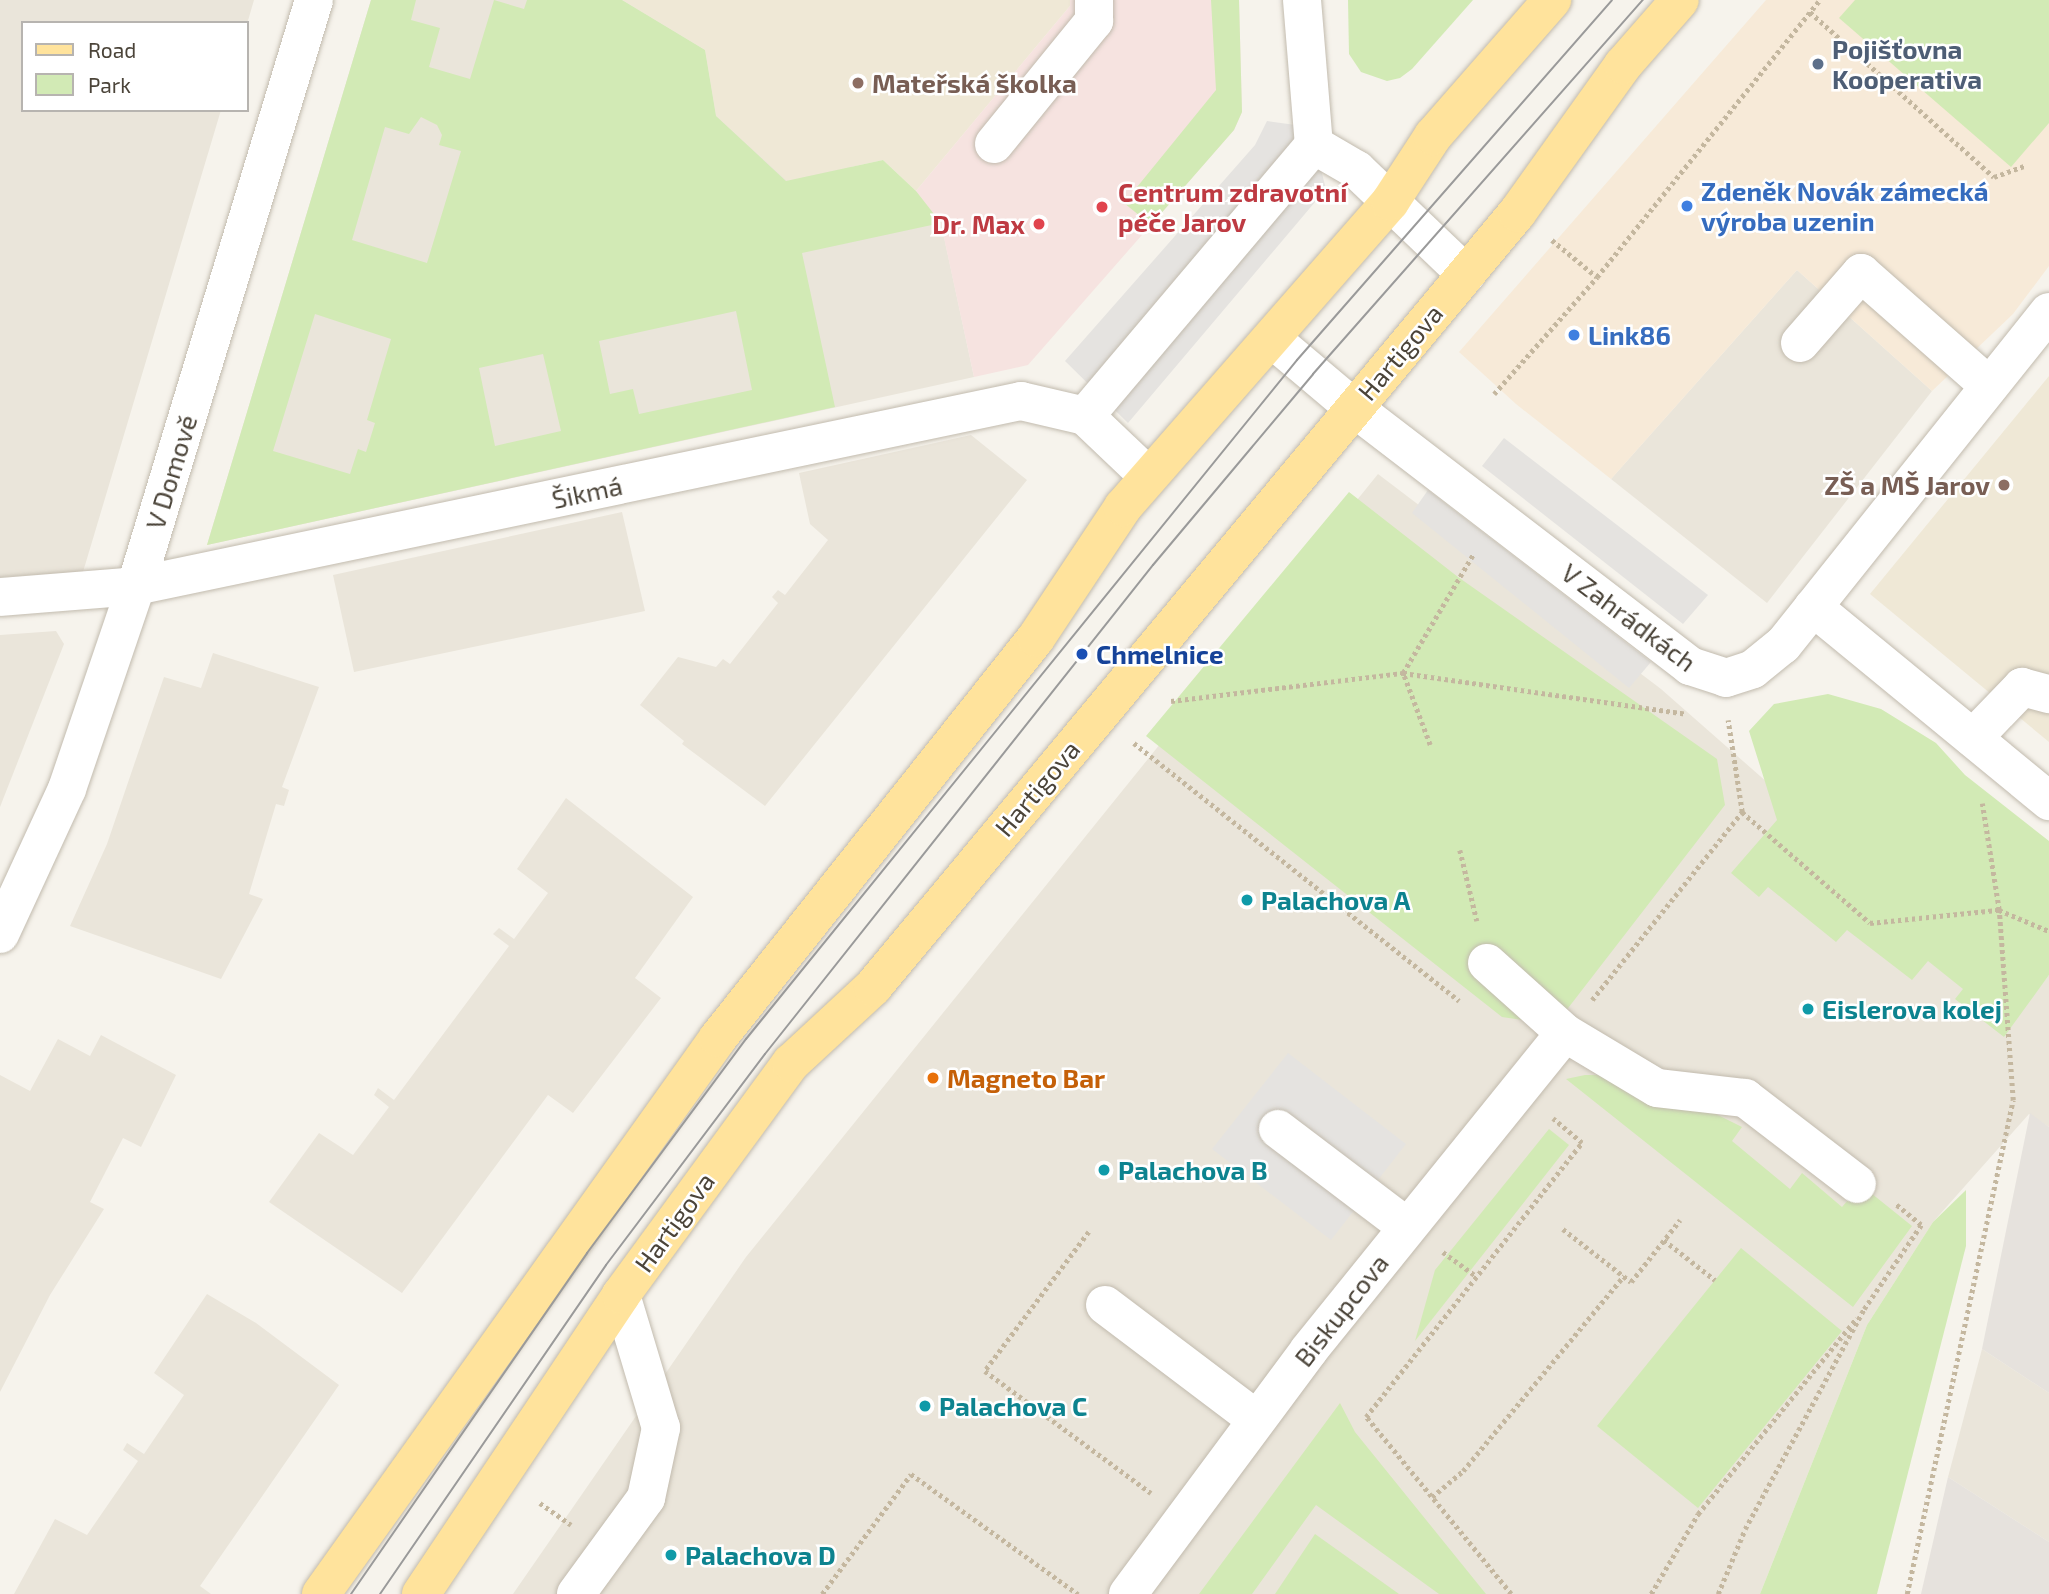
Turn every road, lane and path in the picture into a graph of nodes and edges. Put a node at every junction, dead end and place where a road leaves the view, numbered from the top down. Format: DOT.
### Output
graph roads {
  1 [pos="314,0"];
  2 [pos="1094,0"];
  3 [pos="1302,0"];
  4 [pos="1552,0"];
  5 [pos="1680,0"];
  6 [pos="1820,0"];
  7 [pos="1810,12"];
  8 [pos="994,144"];
  9 [pos="1314,145"];
  10 [pos="2025,166"];
  11 [pos="1391,202"];
  12 [pos="1545,235"];
  13 [pos="1466,274"];
  14 [pos="1597,277"];
  15 [pos="2042,335"];
  16 [pos="1272,339"];
  17 [pos="1800,343"];
  18 [pos="1987,384"];
  19 [pos="1494,394"];
  20 [pos="1354,408"];
  21 [pos="1085,416"];
  22 [pos="1149,477"];
  23 [pos="1498,518"];
  24 [pos="136,586"];
  25 [pos="0,597"];
  26 [pos="1813,607"];
  27 [pos="1403,673"];
  28 [pos="2049,694"];
  29 [pos="1162,702"];
  30 [pos="1701,715"];
  31 [pos="1714,717"];
  32 [pos="1973,738"];
  33 [pos="1132,741"];
  34 [pos="1430,745"];
  35 [pos="1980,794"];
  36 [pos="2049,801"];
  37 [pos="1742,812"];
  38 [pos="1460,850"];
  39 [pos="1999,910"];
  40 [pos="2049,931"];
  41 [pos="0,934"];
  42 [pos="1487,963"];
  43 [pos="1462,1004"];
  44 [pos="1565,1033"];
  45 [pos="1518,1090"];
  46 [pos="1278,1129"];
  47 [pos="1857,1184"];
  48 [pos="1680,1220"];
  49 [pos="1406,1227"];
  50 [pos="1563,1229"];
  51 [pos="1089,1232"];
  52 [pos="1664,1240"];
  53 [pos="1623,1276"];
  54 [pos="1715,1280"];
  55 [pos="621,1295"];
  56 [pos="1105,1305"];
  57 [pos="1864,1309"];
  58 [pos="1256,1419"];
  59 [pos="1432,1497"];
  60 [pos="1182,1517"];
  61 [pos="321,1594"];
  62 [pos="421,1594"];
  63 [pos="576,1594"];
  64 [pos="821,1594"];
  65 [pos="1078,1594"];
  66 [pos="1128,1594"];
  67 [pos="1511,1594"];
  68 [pos="1651,1594"];
  69 [pos="1718,1594"];
  70 [pos="1907,1594"];
  1 -- 24 [label="street, V Domově"];
  2 -- 8 [label="street"];
  3 -- 9 [label="street"];
  4 -- 11 [label="main road"];
  5 -- 13 [label="main road, Hartigova"];
  6 -- 7 [label="path"];
  7 -- 10 [label="path"];
  7 -- 14 [label="path"];
  9 -- 11 [label="street"];
  9 -- 21 [label="street"];
  11 -- 13 [label="street"];
  11 -- 16 [label="main road"];
  12 -- 14 [label="path"];
  13 -- 20 [label="main road, Hartigova"];
  14 -- 19 [label="path"];
  15 -- 18 [label="street, V Zahrádkách"];
  16 -- 20 [label="street, V Zahrádkách"];
  16 -- 22 [label="main road"];
  17 -- 18 [label="street"];
  18 -- 26 [label="street, V Zahrádkách"];
  20 -- 23 [label="street, V Zahrádkách"];
  20 -- 55 [label="main road, Hartigova"];
  21 -- 22 [label="street"];
  21 -- 24 [label="street, Šikmá"];
  22 -- 61 [label="main road"];
  23 -- 26 [label="street, V Zahrádkách"];
  23 -- 27 [label="path"];
  24 -- 25 [label="street, Šikmá"];
  24 -- 41 [label="street, V Domově"];
  26 -- 32 [label="street"];
  27 -- 29 [label="path"];
  27 -- 30 [label="path"];
  27 -- 34 [label="path"];
  28 -- 32 [label="street"];
  31 -- 37 [label="path"];
  32 -- 36 [label="street"];
  33 -- 43 [label="path"];
  35 -- 39 [label="path"];
  37 -- 39 [label="path"];
  37 -- 44 [label="path"];
  38 -- 42 [label="path"];
  39 -- 40 [label="path"];
  39 -- 70 [label="path"];
  42 -- 44 [label="street"];
  44 -- 45 [label="street, Biskupcova"];
  44 -- 47 [label="street"];
  45 -- 49 [label="street, Biskupcova"];
  45 -- 59 [label="path"];
  46 -- 49 [label="street"];
  47 -- 57 [label="path"];
  48 -- 52 [label="path"];
  49 -- 58 [label="street, Biskupcova"];
  50 -- 53 [label="path"];
  51 -- 60 [label="path"];
  52 -- 53 [label="path"];
  52 -- 54 [label="path"];
  53 -- 59 [label="path"];
  55 -- 62 [label="main road, Hartigova"];
  55 -- 63 [label="street"];
  56 -- 58 [label="street"];
  57 -- 68 [label="path"];
  57 -- 69 [label="path"];
  58 -- 60 [label="street, Biskupcova"];
  59 -- 67 [label="path"];
  60 -- 66 [label="street, Biskupcova"];
  64 -- 65 [label="path"];
}
